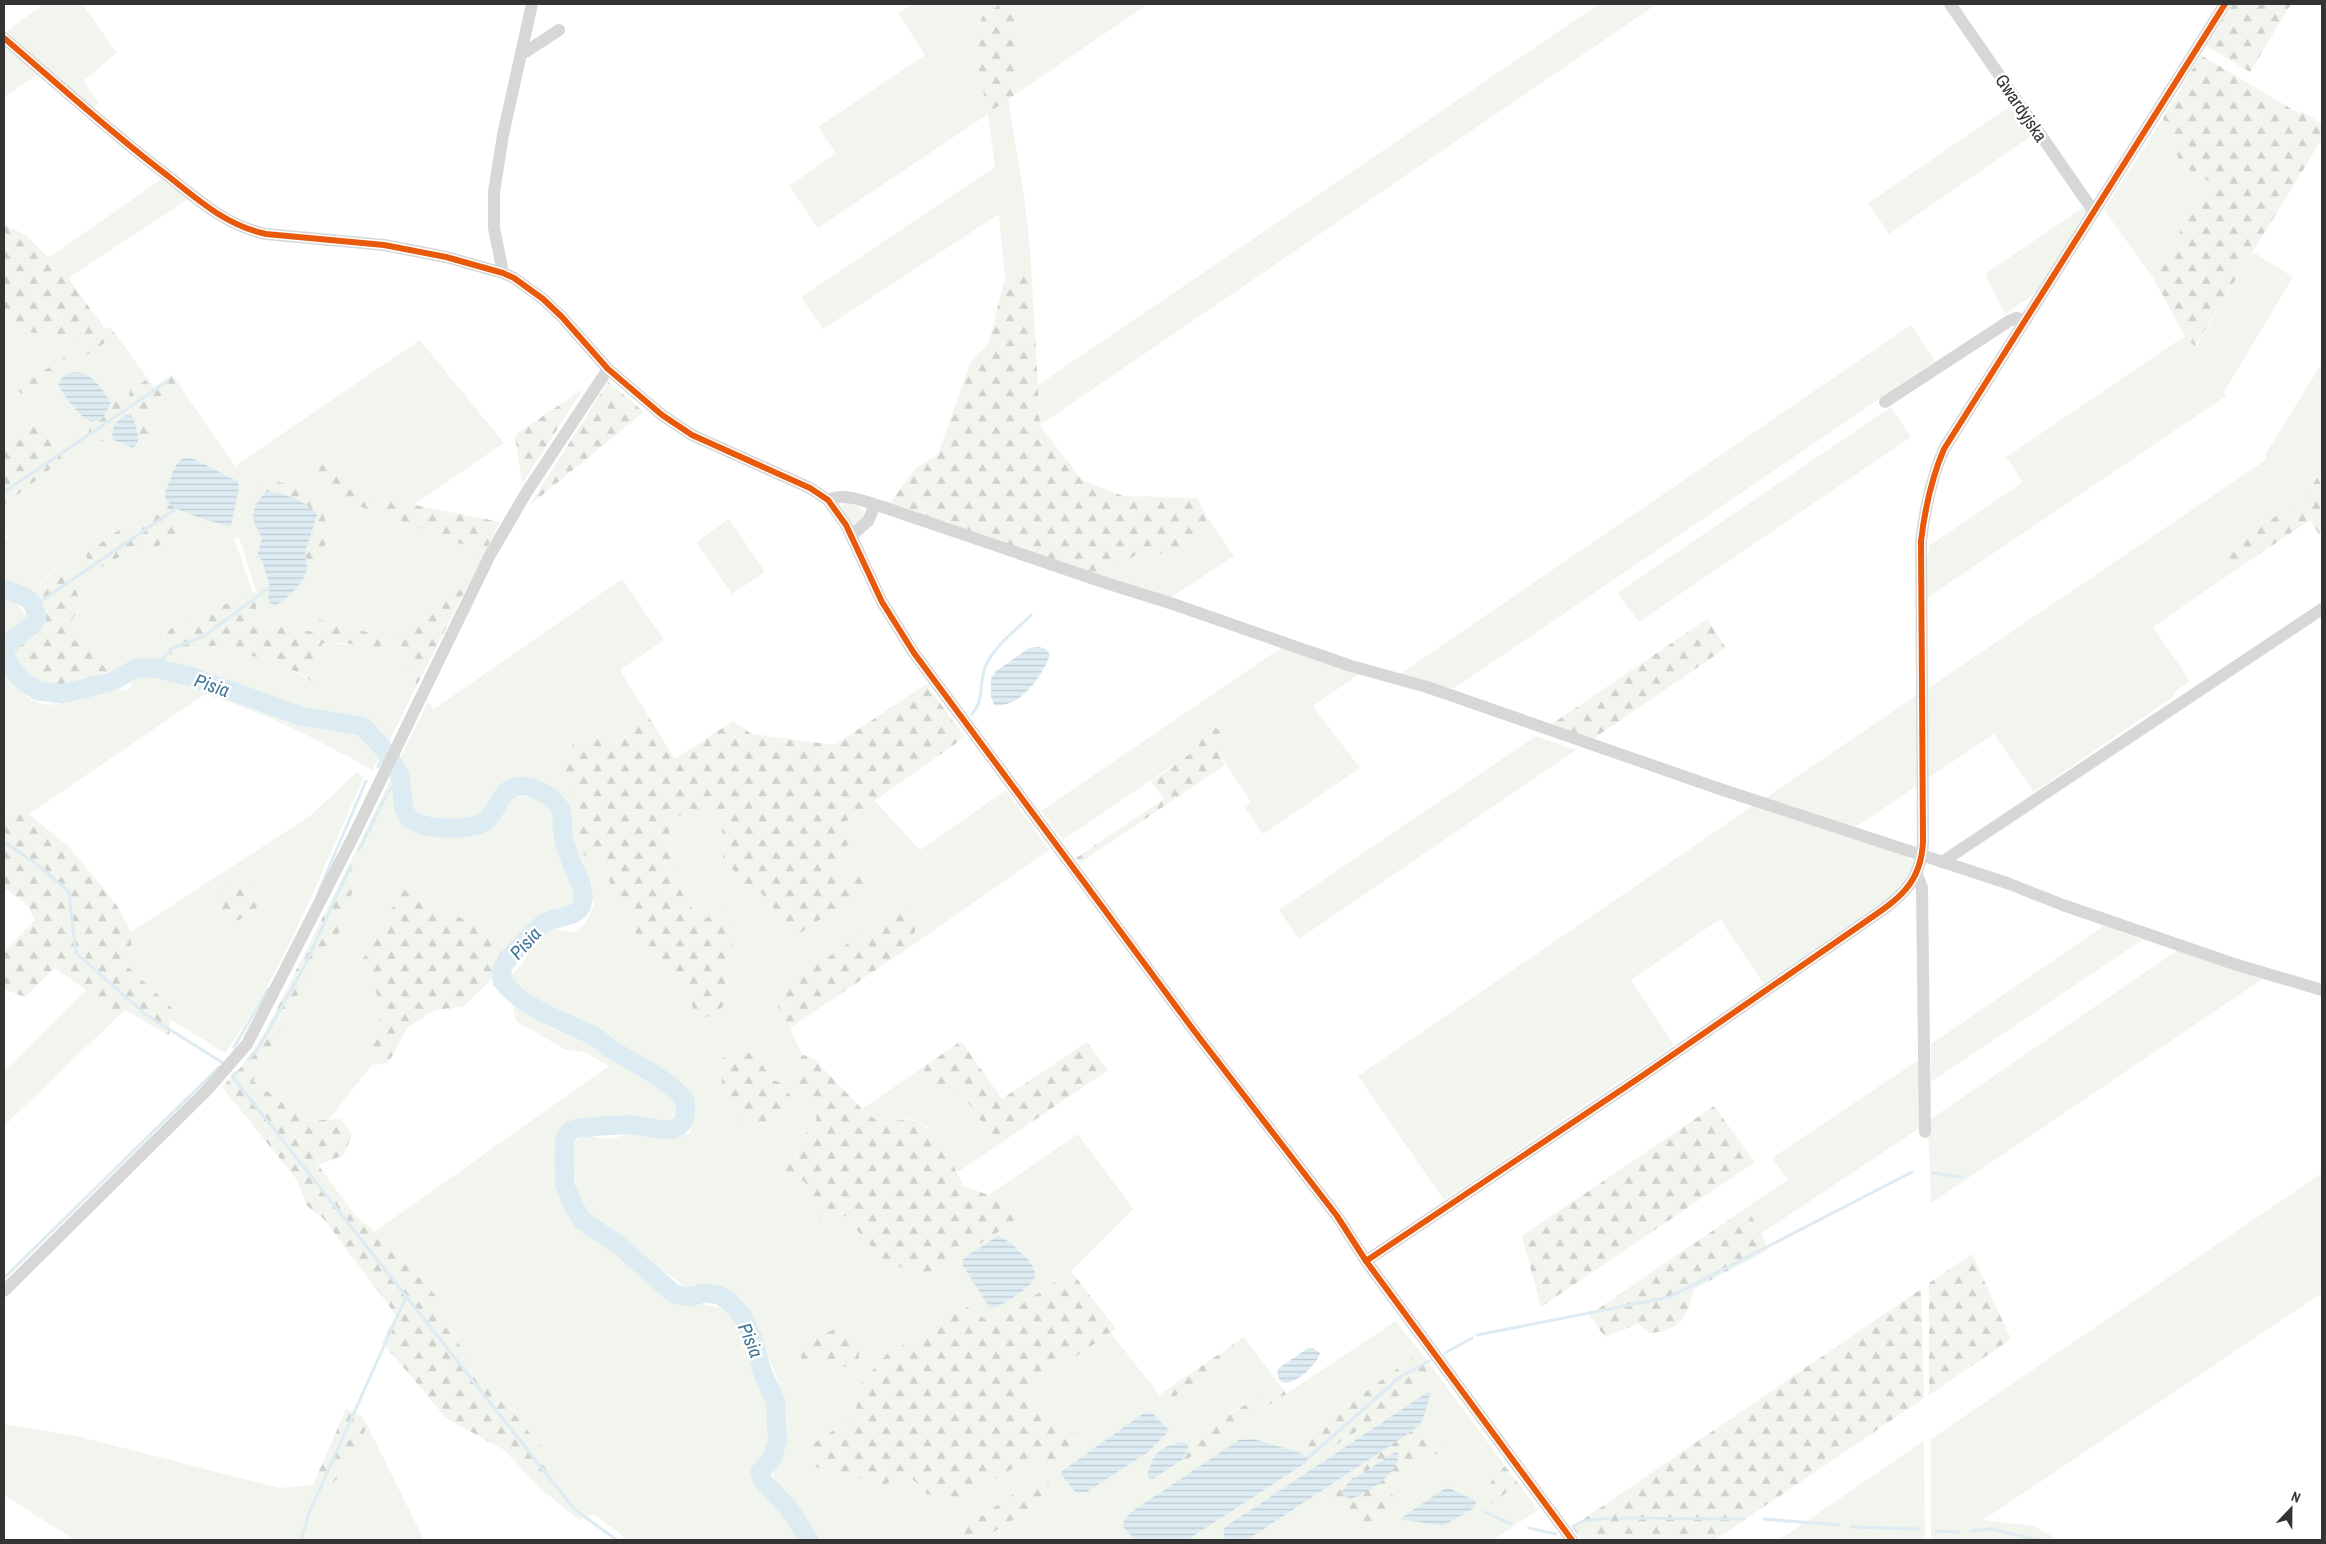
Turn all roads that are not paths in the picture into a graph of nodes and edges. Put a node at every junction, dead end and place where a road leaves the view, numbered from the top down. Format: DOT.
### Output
graph roads {
  1 [pos="532,4"];
  2 [pos="1950,4"];
  3 [pos="2225,4"];
  4 [pos="559,30"];
  5 [pos="4,38"];
  6 [pos="521,53"];
  7 [pos="2094,212"];
  8 [pos="503,273"];
  9 [pos="2026,320"];
  10 [pos="608,369"];
  11 [pos="1885,402"];
  12 [pos="828,500"];
  13 [pos="876,505"];
  14 [pos="851,536"];
  15 [pos="2322,609"];
  16 [pos="1922,855"];
  17 [pos="1942,862"];
  18 [pos="1916,875"];
  19 [pos="2322,990"];
  20 [pos="1925,1132"];
  21 [pos="1366,1261"];
  22 [pos="4,1291"];
  23 [pos="1572,1540"];
  1 -- 6 [label="street"];
  2 -- 7 [label="street, Gwardyjska"];
  3 -- 7 [label="street"];
  4 -- 6 [label="street"];
  5 -- 8 [label="street"];
  6 -- 8 [label="street"];
  7 -- 9 [label="street"];
  8 -- 10 [label="street"];
  9 -- 11 [label="street"];
  9 -- 16 [label="street"];
  10 -- 12 [label="street"];
  10 -- 22 [label="street"];
  12 -- 13 [label="street"];
  12 -- 14 [label="street"];
  13 -- 14 [label="street"];
  13 -- 16 [label="street"];
  14 -- 21 [label="street"];
  15 -- 17 [label="street"];
  16 -- 17 [label="street"];
  16 -- 18 [label="street"];
  17 -- 19 [label="street"];
  18 -- 20 [label="street"];
  18 -- 21 [label="street"];
  21 -- 23 [label="street"];
}
